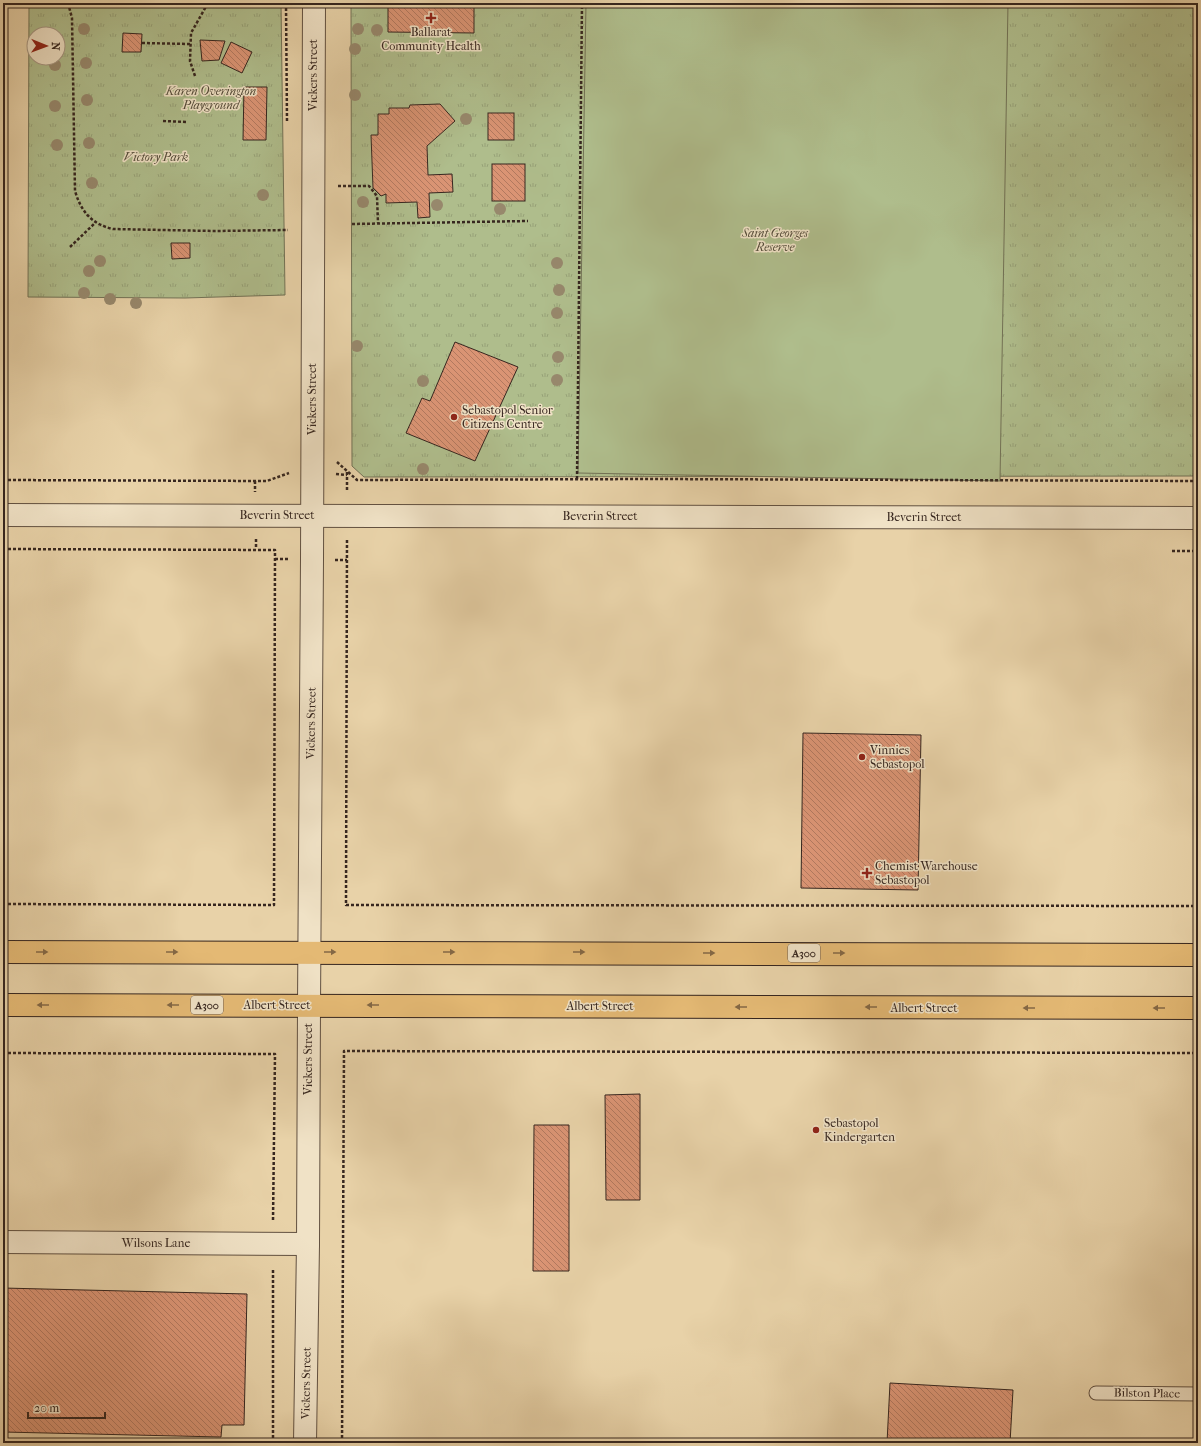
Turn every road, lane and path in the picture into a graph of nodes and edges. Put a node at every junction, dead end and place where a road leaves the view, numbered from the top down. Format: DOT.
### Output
graph roads {
  1 [pos="68,3"];
  2 [pos="208,3"];
  3 [pos="314,3"];
  4 [pos="582,3"];
  5 [pos="142,43"];
  6 [pos="190,44"];
  7 [pos="195,76"];
  8 [pos="163,121"];
  9 [pos="187,122"];
  10 [pos="338,186"];
  11 [pos="528,221"];
  12 [pos="95,223"];
  13 [pos="378,223"];
  14 [pos="352,224"];
  15 [pos="288,230"];
  16 [pos="70,247"];
  17 [pos="288,473"];
  18 [pos="578,479"];
  19 [pos="3,480"];
  20 [pos="1198,481"];
  21 [pos="3,515"];
  22 [pos="312,515"];
  23 [pos="347,515"];
  24 [pos="1198,518"];
  25 [pos="3,549"];
  26 [pos="1172,551"];
  27 [pos="1198,551"];
  28 [pos="3,904"];
  29 [pos="1198,906"];
  30 [pos="3,952"];
  31 [pos="309,952"];
  32 [pos="1198,955"];
  33 [pos="3,1005"];
  34 [pos="308,1005"];
  35 [pos="1198,1008"];
  36 [pos="3,1053"];
  37 [pos="1198,1054"];
  38 [pos="3,1242"];
  39 [pos="273,1243"];
  40 [pos="308,1244"];
  41 [pos="1096,1392"];
  42 [pos="1198,1394"];
  43 [pos="273,1443"];
  44 [pos="305,1443"];
  45 [pos="342,1443"];
  1 -- 12 [label="path"];
  2 -- 6 [label="path"];
  3 -- 22 [label="street, Vickers Street"];
  4 -- 18 [label="path"];
  5 -- 6 [label="path"];
  6 -- 7 [label="path"];
  8 -- 9 [label="path"];
  10 -- 13 [label="path"];
  11 -- 13 [label="path"];
  12 -- 15 [label="path"];
  12 -- 16 [label="path"];
  13 -- 14 [label="path"];
  17 -- 19 [label="path"];
  18 -- 20 [label="path"];
  18 -- 23 [label="path"];
  21 -- 22 [label="street, Beverin Street"];
  22 -- 23 [label="street, Beverin Street"];
  22 -- 31 [label="street, Vickers Street"];
  23 -- 24 [label="street, Beverin Street"];
  23 -- 29 [label="path"];
  25 -- 28 [label="path"];
  26 -- 27 [label="path"];
  30 -- 31 [label="highway, A300, one-way"];
  31 -- 32 [label="highway, A300, one-way"];
  31 -- 34 [label="street, Vickers Street"];
  34 -- 33 [label="highway, Albert Street / A300, one-way"];
  35 -- 34 [label="highway, Albert Street / A300, one-way"];
  34 -- 40 [label="street, Vickers Street"];
  36 -- 39 [label="path"];
  37 -- 45 [label="path"];
  38 -- 39 [label="street, Wilsons Lane"];
  39 -- 40 [label="street, Wilsons Lane"];
  39 -- 43 [label="path"];
  40 -- 44 [label="street, Vickers Street"];
  41 -- 42 [label="lane, Bilston Place"];
}
